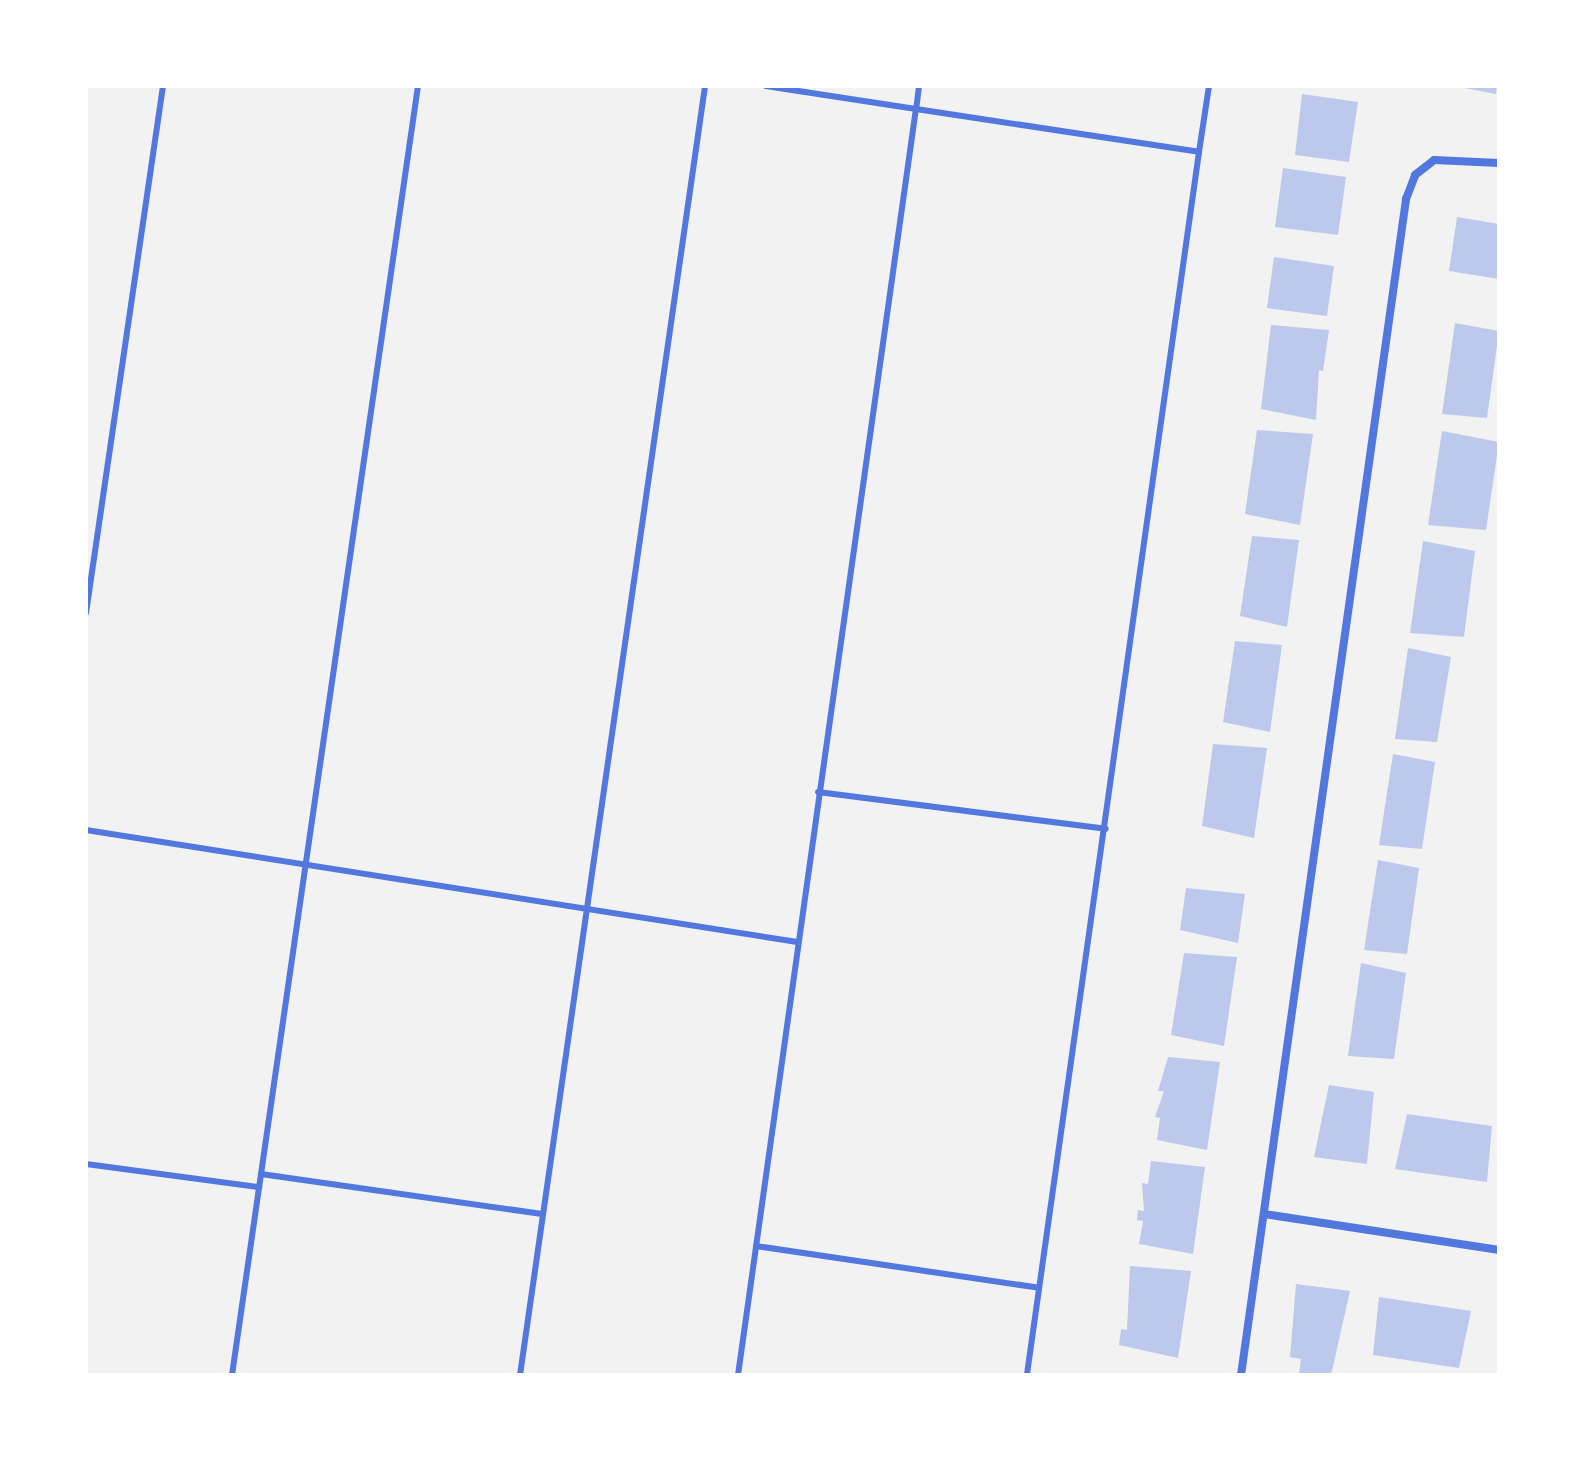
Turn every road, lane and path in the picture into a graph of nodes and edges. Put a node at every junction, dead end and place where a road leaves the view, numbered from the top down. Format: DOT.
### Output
graph roads {
  1 [pos="163,86"];
  2 [pos="418,86"];
  3 [pos="705,86"];
  4 [pos="766,86"];
  5 [pos="919,86"];
  6 [pos="1209,86"];
  7 [pos="916,109"];
  8 [pos="1199,152"];
  9 [pos="1499,163"];
  10 [pos="86,613"];
  11 [pos="818,792"];
  12 [pos="1106,829"];
  13 [pos="86,830"];
  14 [pos="305,863"];
  15 [pos="586,910"];
  16 [pos="797,942"];
  17 [pos="86,1164"];
  18 [pos="261,1174"];
  19 [pos="259,1187"];
  20 [pos="542,1214"];
  21 [pos="1264,1214"];
  22 [pos="756,1246"];
  23 [pos="1499,1250"];
  24 [pos="1039,1288"];
  25 [pos="232,1375"];
  26 [pos="520,1375"];
  27 [pos="738,1375"];
  28 [pos="1027,1375"];
  29 [pos="1241,1375"];
  1 -- 10 [label="lane"];
  2 -- 14 [label="lane"];
  3 -- 15 [label="lane"];
  4 -- 7 [label="lane"];
  5 -- 7 [label="lane"];
  6 -- 8 [label="lane"];
  7 -- 8 [label="lane"];
  7 -- 11 [label="lane"];
  8 -- 12 [label="lane"];
  9 -- 21 [label="street"];
  11 -- 12 [label="lane"];
  11 -- 16 [label="lane"];
  12 -- 24 [label="lane"];
  13 -- 14 [label="lane"];
  14 -- 15 [label="lane"];
  14 -- 18 [label="lane"];
  15 -- 16 [label="lane"];
  15 -- 20 [label="lane"];
  16 -- 22 [label="lane"];
  17 -- 19 [label="lane"];
  18 -- 19 [label="lane"];
  18 -- 20 [label="lane"];
  19 -- 25 [label="lane"];
  20 -- 26 [label="lane"];
  21 -- 23 [label="street"];
  21 -- 29 [label="street"];
  22 -- 24 [label="lane"];
  22 -- 27 [label="lane"];
  24 -- 28 [label="lane"];
}
